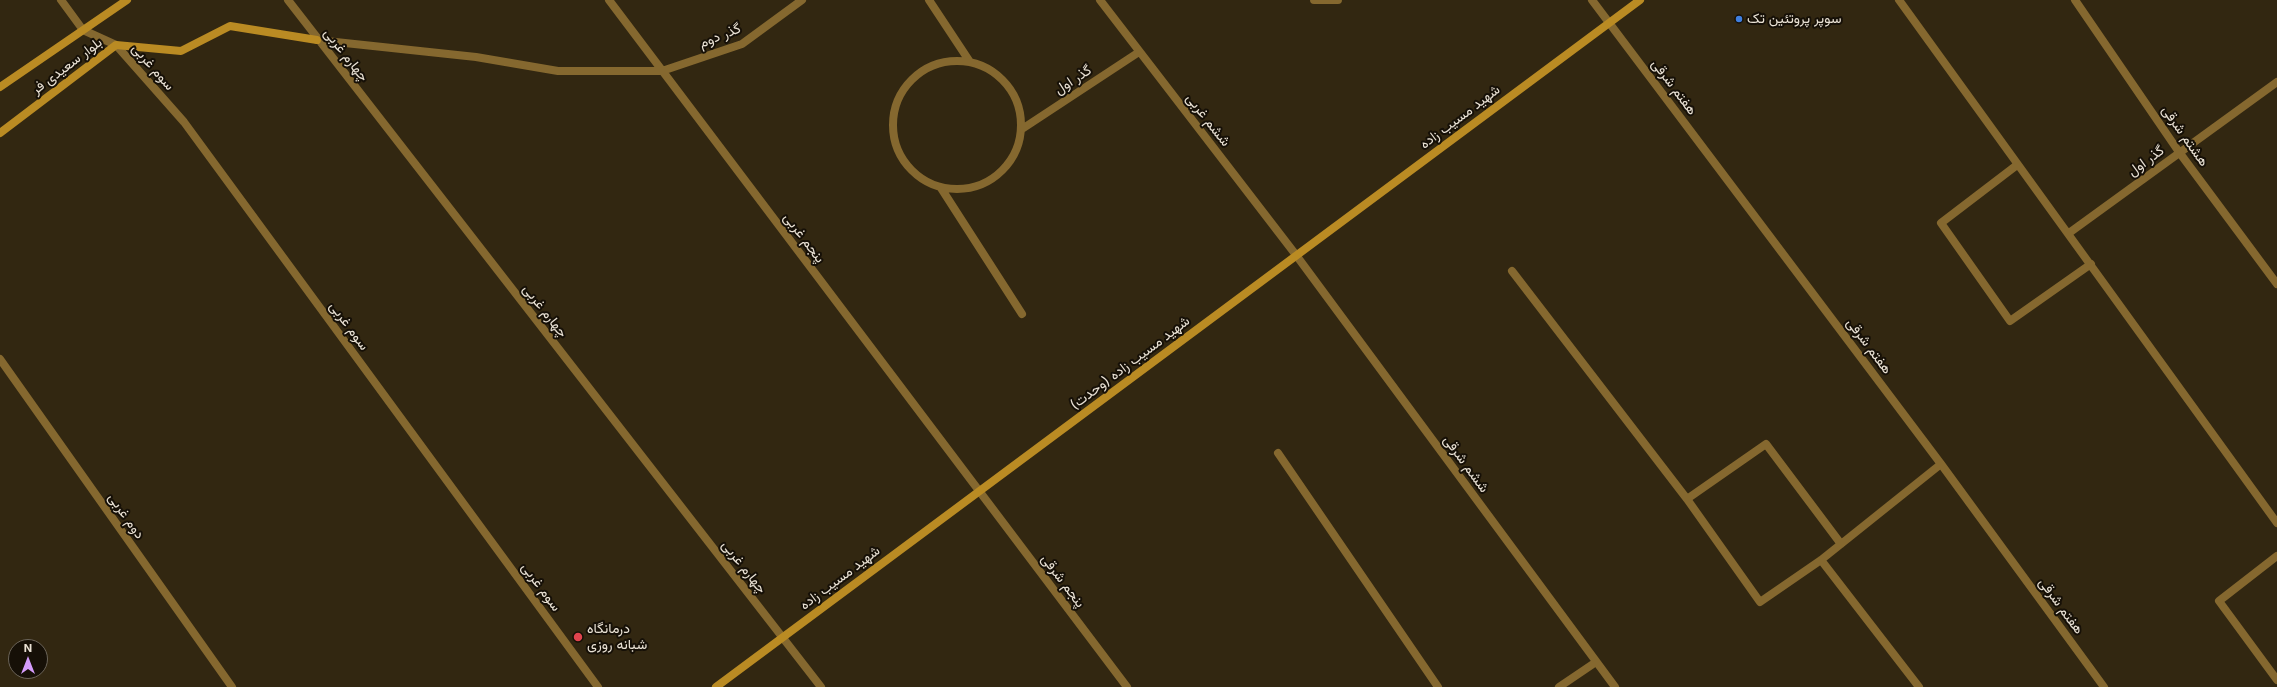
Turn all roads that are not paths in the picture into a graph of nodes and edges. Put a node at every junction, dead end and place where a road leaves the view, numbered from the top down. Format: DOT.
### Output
graph roads {
  1 [pos="61,0"];
  2 [pos="127,0"];
  3 [pos="288,0"];
  4 [pos="609,0"];
  5 [pos="802,0"];
  6 [pos="929,0"];
  7 [pos="1100,0"];
  8 [pos="1314,0"];
  9 [pos="1338,0"];
  10 [pos="1592,0"];
  11 [pos="1640,0"];
  12 [pos="1899,0"];
  13 [pos="2075,0"];
  14 [pos="1609,23"];
  15 [pos="84,30"];
  16 [pos="318,40"];
  17 [pos="116,45"];
  18 [pos="1139,52"];
  19 [pos="970,62"];
  20 [pos="662,71"];
  21 [pos="2277,82"];
  22 [pos="0,87"];
  23 [pos="1022,129"];
  24 [pos="0,133"];
  25 [pos="2179,152"];
  26 [pos="2017,165"];
  27 [pos="941,188"];
  28 [pos="2069,233"];
  29 [pos="1296,256"];
  30 [pos="2091,264"];
  31 [pos="1512,270"];
  32 [pos="2277,284"];
  33 [pos="1022,314"];
  34 [pos="0,359"];
  35 [pos="1278,453"];
  36 [pos="1941,464"];
  37 [pos="980,491"];
  38 [pos="1687,499"];
  39 [pos="2277,522"];
  40 [pos="1841,544"];
  41 [pos="2277,556"];
  42 [pos="1821,560"];
  43 [pos="782,638"];
  44 [pos="1596,662"];
  45 [pos="2277,680"];
  46 [pos="232,687"];
  47 [pos="598,687"];
  48 [pos="716,687"];
  49 [pos="821,687"];
  50 [pos="1127,687"];
  51 [pos="1438,687"];
  52 [pos="1559,687"];
  53 [pos="1615,687"];
  54 [pos="1919,687"];
  55 [pos="2104,687"];
  1 -- 15 [label="street, سوم غربی"];
  2 -- 15 [label="street, بلوار سعیدی فر"];
  3 -- 16 [label="street, چهارم غربی"];
  4 -- 20 [label="street, پنجم غربی"];
  5 -- 20 [label="street, گذر دوم"];
  6 -- 19 [label="street"];
  7 -- 18 [label="street, ششم غربی"];
  8 -- 9 [label="street"];
  10 -- 14 [label="street, هفتم شرقی"];
  11 -- 14 [label="street, شهید مسیب زاده"];
  12 -- 26 [label="street"];
  13 -- 25 [label="street, هشتم شرقی"];
  14 -- 29 [label="street, شهید مسیب زاده"];
  14 -- 36 [label="street, هفتم شرقی"];
  15 -- 17 [label="street, سوم غربی"];
  15 -- 22 [label="street, بلوار سعیدی فر"];
  16 -- 17 [label="street, بلوار سعیدی فر"];
  16 -- 20 [label="street, گذر دوم"];
  16 -- 43 [label="street, چهارم غربی"];
  17 -- 24 [label="street, بلوار سعیدی فر"];
  17 -- 47 [label="street, سوم غربی"];
  18 -- 23 [label="street, گذر اول"];
  18 -- 29 [label="street, ششم غربی"];
  19 -- 23 [label="street"];
  19 -- 27 [label="street"];
  20 -- 37 [label="street, پنجم غربی"];
  21 -- 25 [label="street, گذر اول"];
  23 -- 27 [label="street"];
  25 -- 28 [label="street, گذر اول"];
  25 -- 32 [label="street, هشتم شرقی"];
  26 -- 28 [label="street"];
  26 -- 30 [label="street"];
  27 -- 33 [label="street"];
  28 -- 30 [label="street"];
  29 -- 37 [label="street, شهید مسیب زاده (وحدت)"];
  29 -- 44 [label="street, ششم شرقی"];
  30 -- 39 [label="street"];
  31 -- 38 [label="street"];
  34 -- 46 [label="street, دوم غربی"];
  35 -- 51 [label="street"];
  36 -- 40 [label="street"];
  36 -- 55 [label="street, هفتم شرقی"];
  37 -- 43 [label="street, شهید مسیب زاده"];
  37 -- 50 [label="street, پنجم شرقی"];
  38 -- 40 [label="street"];
  38 -- 42 [label="street"];
  40 -- 42 [label="street"];
  41 -- 45 [label="street"];
  42 -- 54 [label="street"];
  43 -- 48 [label="street, شهید مسیب زاده"];
  43 -- 49 [label="street, چهارم غربی"];
  44 -- 52 [label="street"];
  44 -- 53 [label="street, ششم شرقی"];
}
